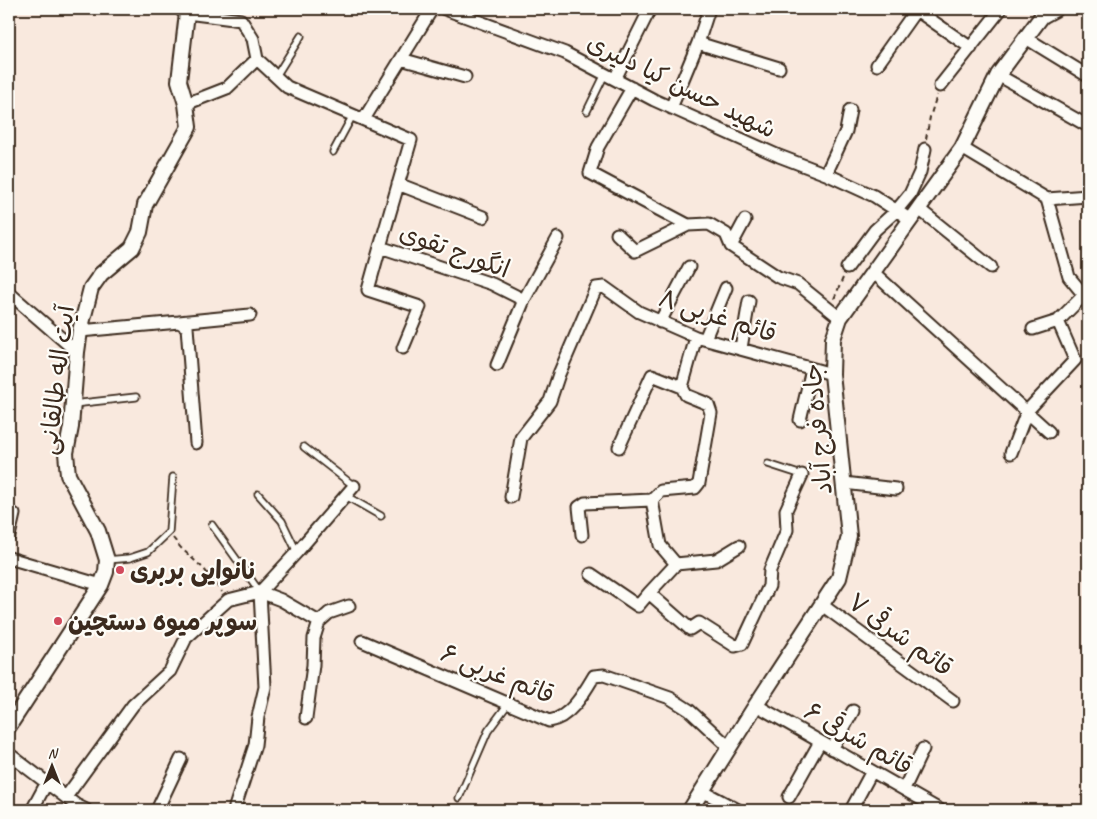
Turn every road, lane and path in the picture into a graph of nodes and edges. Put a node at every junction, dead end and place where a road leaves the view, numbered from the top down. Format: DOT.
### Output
graph roads {
  1 [pos="247,9"];
  2 [pos="432,9"];
  3 [pos="445,9"];
  4 [pos="709,9"];
  5 [pos="916,9"];
  6 [pos="1001,9"];
  7 [pos="1055,9"];
  8 [pos="185,11"];
  9 [pos="649,11"];
  10 [pos="1040,12"];
  11 [pos="242,20"];
  12 [pos="301,36"];
  13 [pos="1026,38"];
  14 [pos="698,43"];
  15 [pos="971,48"];
  16 [pos="257,59"];
  17 [pos="401,60"];
  18 [pos="877,65"];
  19 [pos="779,68"];
  20 [pos="998,75"];
  21 [pos="276,76"];
  22 [pos="1088,76"];
  23 [pos="464,77"];
  24 [pos="610,77"];
  25 [pos="940,86"];
  26 [pos="632,88"];
  27 [pos="186,104"];
  28 [pos="671,108"];
  29 [pos="850,110"];
  30 [pos="587,111"];
  31 [pos="359,117"];
  32 [pos="1088,126"];
  33 [pos="962,148"];
  34 [pos="925,149"];
  35 [pos="332,152"];
  36 [pos="826,174"];
  37 [pos="398,184"];
  38 [pos="1088,196"];
  39 [pos="1047,199"];
  40 [pos="896,211"];
  41 [pos="915,215"];
  42 [pos="483,217"];
  43 [pos="745,220"];
  44 [pos="688,225"];
  45 [pos="617,234"];
  46 [pos="558,238"];
  47 [pos="731,246"];
  48 [pos="380,247"];
  49 [pos="689,266"];
  50 [pos="991,267"];
  51 [pos="846,268"];
  52 [pos="874,272"];
  53 [pos="726,288"];
  54 [pos="9,293"];
  55 [pos="1086,293"];
  56 [pos="524,300"];
  57 [pos="749,301"];
  58 [pos="835,314"];
  59 [pos="250,315"];
  60 [pos="1058,321"];
  61 [pos="179,322"];
  62 [pos="660,322"];
  63 [pos="1033,329"];
  64 [pos="80,331"];
  65 [pos="701,338"];
  66 [pos="404,348"];
  67 [pos="740,348"];
  68 [pos="77,352"];
  69 [pos="497,365"];
  70 [pos="812,369"];
  71 [pos="832,374"];
  72 [pos="682,387"];
  73 [pos="136,397"];
  74 [pos="73,404"];
  75 [pos="1027,411"];
  76 [pos="800,420"];
  77 [pos="1050,432"];
  78 [pos="196,443"];
  79 [pos="304,447"];
  80 [pos="619,447"];
  81 [pos="1011,453"];
  82 [pos="768,464"];
  83 [pos="802,475"];
  84 [pos="173,477"];
  85 [pos="844,483"];
  86 [pos="354,486"];
  87 [pos="896,489"];
  88 [pos="258,494"];
  89 [pos="346,496"];
  90 [pos="511,497"];
  91 [pos="652,500"];
  92 [pos="14,514"];
  93 [pos="381,516"];
  94 [pos="212,525"];
  95 [pos="169,532"];
  96 [pos="582,535"];
  97 [pos="9,536"];
  98 [pos="739,546"];
  99 [pos="297,552"];
  100 [pos="9,558"];
  101 [pos="106,560"];
  102 [pos="676,564"];
  103 [pos="591,574"];
  104 [pos="101,585"];
  105 [pos="260,592"];
  106 [pos="649,593"];
  107 [pos="228,600"];
  108 [pos="822,604"];
  109 [pos="349,606"];
  110 [pos="319,622"];
  111 [pos="362,641"];
  112 [pos="952,701"];
  113 [pos="508,704"];
  114 [pos="756,705"];
  115 [pos="853,711"];
  116 [pos="306,718"];
  117 [pos="9,726"];
  118 [pos="820,742"];
  119 [pos="730,747"];
  120 [pos="832,749"];
  121 [pos="923,749"];
  122 [pos="9,754"];
  123 [pos="181,759"];
  124 [pos="872,771"];
  125 [pos="46,784"];
  126 [pos="904,789"];
  127 [pos="702,791"];
  128 [pos="66,797"];
  129 [pos="789,797"];
  130 [pos="459,798"];
  131 [pos="235,807"];
  132 [pos="79,809"];
  133 [pos="32,810"];
  134 [pos="157,810"];
  135 [pos="690,810"];
  136 [pos="738,810"];
  137 [pos="851,810"];
  138 [pos="940,810"];
  1 -- 11 [label="street"];
  2 -- 17 [label="street"];
  3 -- 24 [label="street, شهید حسن کیا دلیری"];
  4 -- 14 [label="street"];
  5 -- 15 [label="street"];
  5 -- 18 [label="street"];
  6 -- 15 [label="street"];
  7 -- 10 [label="street, جاده فرج آباد"];
  8 -- 11 [label="street"];
  8 -- 27 [label="street, آیت اله طالقانی"];
  9 -- 24 [label="street"];
  10 -- 13 [label="street, جاده فرج آباد"];
  11 -- 16 [label="street"];
  12 -- 21 [label="lane"];
  13 -- 20 [label="street, جاده فرج آباد"];
  13 -- 22 [label="street"];
  14 -- 19 [label="street"];
  14 -- 28 [label="street"];
  15 -- 25 [label="street"];
  16 -- 21 [label="street"];
  16 -- 27 [label="street"];
  17 -- 23 [label="street"];
  17 -- 31 [label="street"];
  20 -- 32 [label="street"];
  20 -- 33 [label="street, جاده فرج آباد"];
  21 -- 31 [label="street"];
  24 -- 26 [label="street, شهید حسن کیا دلیری"];
  24 -- 30 [label="lane"];
  25 -- 34 [label="path"];
  26 -- 28 [label="street, شهید حسن کیا دلیری"];
  26 -- 44 [label="street"];
  27 -- 64 [label="street, آیت اله طالقانی"];
  28 -- 36 [label="street, شهید حسن کیا دلیری"];
  29 -- 36 [label="street"];
  31 -- 35 [label="lane"];
  31 -- 37 [label="street, انگورج تقوی"];
  33 -- 39 [label="street"];
  33 -- 41 [label="street, جاده فرج آباد"];
  34 -- 40 [label="street"];
  36 -- 40 [label="street, شهید حسن کیا دلیری"];
  37 -- 42 [label="street"];
  37 -- 48 [label="street, انگورج تقوی"];
  38 -- 39 [label="street"];
  39 -- 55 [label="street"];
  40 -- 41 [label="street, شهید حسن کیا دلیری"];
  40 -- 51 [label="street"];
  41 -- 50 [label="street, شهید حسن کیا دلیری"];
  41 -- 52 [label="street, جاده فرج آباد"];
  43 -- 47 [label="street"];
  44 -- 45 [label="street"];
  44 -- 47 [label="street"];
  46 -- 56 [label="street, انگورج تقوی"];
  47 -- 58 [label="street"];
  48 -- 56 [label="street, انگورج تقوی"];
  48 -- 66 [label="street"];
  49 -- 62 [label="street"];
  51 -- 58 [label="path"];
  52 -- 58 [label="street, جاده فرج آباد"];
  52 -- 75 [label="street"];
  53 -- 65 [label="street"];
  54 -- 68 [label="street"];
  55 -- 60 [label="street"];
  56 -- 69 [label="street"];
  57 -- 67 [label="street"];
  58 -- 71 [label="street, جاده فرج آباد"];
  59 -- 61 [label="street"];
  60 -- 63 [label="street"];
  60 -- 75 [label="street"];
  61 -- 64 [label="street"];
  61 -- 78 [label="street"];
  62 -- 65 [label="street, قائم غربی ۸"];
  62 -- 90 [label="street, قائم غربی ۸"];
  64 -- 68 [label="street, آیت اله طالقانی"];
  65 -- 67 [label="street, قائم غربی ۸"];
  65 -- 72 [label="street"];
  67 -- 70 [label="street, قائم غربی ۸"];
  68 -- 74 [label="street, آیت اله طالقانی"];
  70 -- 71 [label="street, قائم غربی ۸"];
  70 -- 76 [label="street"];
  71 -- 85 [label="street, جاده فرج آباد"];
  72 -- 80 [label="street"];
  72 -- 91 [label="street"];
  73 -- 74 [label="lane"];
  74 -- 101 [label="street, آیت اله طالقانی"];
  75 -- 77 [label="street"];
  75 -- 81 [label="street"];
  79 -- 86 [label="lane"];
  82 -- 83 [label="lane"];
  83 -- 106 [label="street"];
  84 -- 95 [label="lane"];
  85 -- 87 [label="street"];
  85 -- 108 [label="street, جاده فرج آباد"];
  86 -- 89 [label="street"];
  88 -- 99 [label="lane"];
  89 -- 93 [label="lane"];
  89 -- 99 [label="street"];
  91 -- 96 [label="street"];
  91 -- 102 [label="street"];
  92 -- 97 [label="street"];
  94 -- 105 [label="lane"];
  95 -- 101 [label="lane"];
  95 -- 107 [label="path"];
  98 -- 102 [label="street"];
  99 -- 105 [label="street"];
  100 -- 104 [label="street"];
  101 -- 104 [label="street, آیت اله طالقانی"];
  102 -- 106 [label="street"];
  103 -- 106 [label="street"];
  104 -- 117 [label="street, آیت اله طالقانی"];
  105 -- 107 [label="street"];
  105 -- 110 [label="street"];
  105 -- 131 [label="street"];
  107 -- 128 [label="street"];
  108 -- 112 [label="street, قائم شرقی ۷"];
  108 -- 114 [label="street, جاده فرج آباد"];
  109 -- 110 [label="street"];
  110 -- 116 [label="street"];
  111 -- 113 [label="street, قائم غربی ۶"];
  113 -- 119 [label="street, قائم غربی ۶"];
  113 -- 130 [label="lane"];
  114 -- 118 [label="street, قائم شرقی ۶"];
  114 -- 119 [label="street, جاده فرج آباد"];
  115 -- 120 [label="street"];
  118 -- 120 [label="street, قائم شرقی ۶"];
  118 -- 129 [label="street"];
  119 -- 127 [label="street, جاده فرج آباد"];
  120 -- 124 [label="street, قائم شرقی ۶"];
  121 -- 126 [label="street"];
  122 -- 125 [label="street"];
  123 -- 134 [label="street"];
  124 -- 126 [label="street, قائم شرقی ۶"];
  124 -- 137 [label="street"];
  125 -- 128 [label="street"];
  125 -- 133 [label="street"];
  126 -- 138 [label="street, قائم شرقی ۶"];
  127 -- 135 [label="street, جاده فرج آباد"];
  127 -- 136 [label="street"];
  128 -- 132 [label="street"];
}
